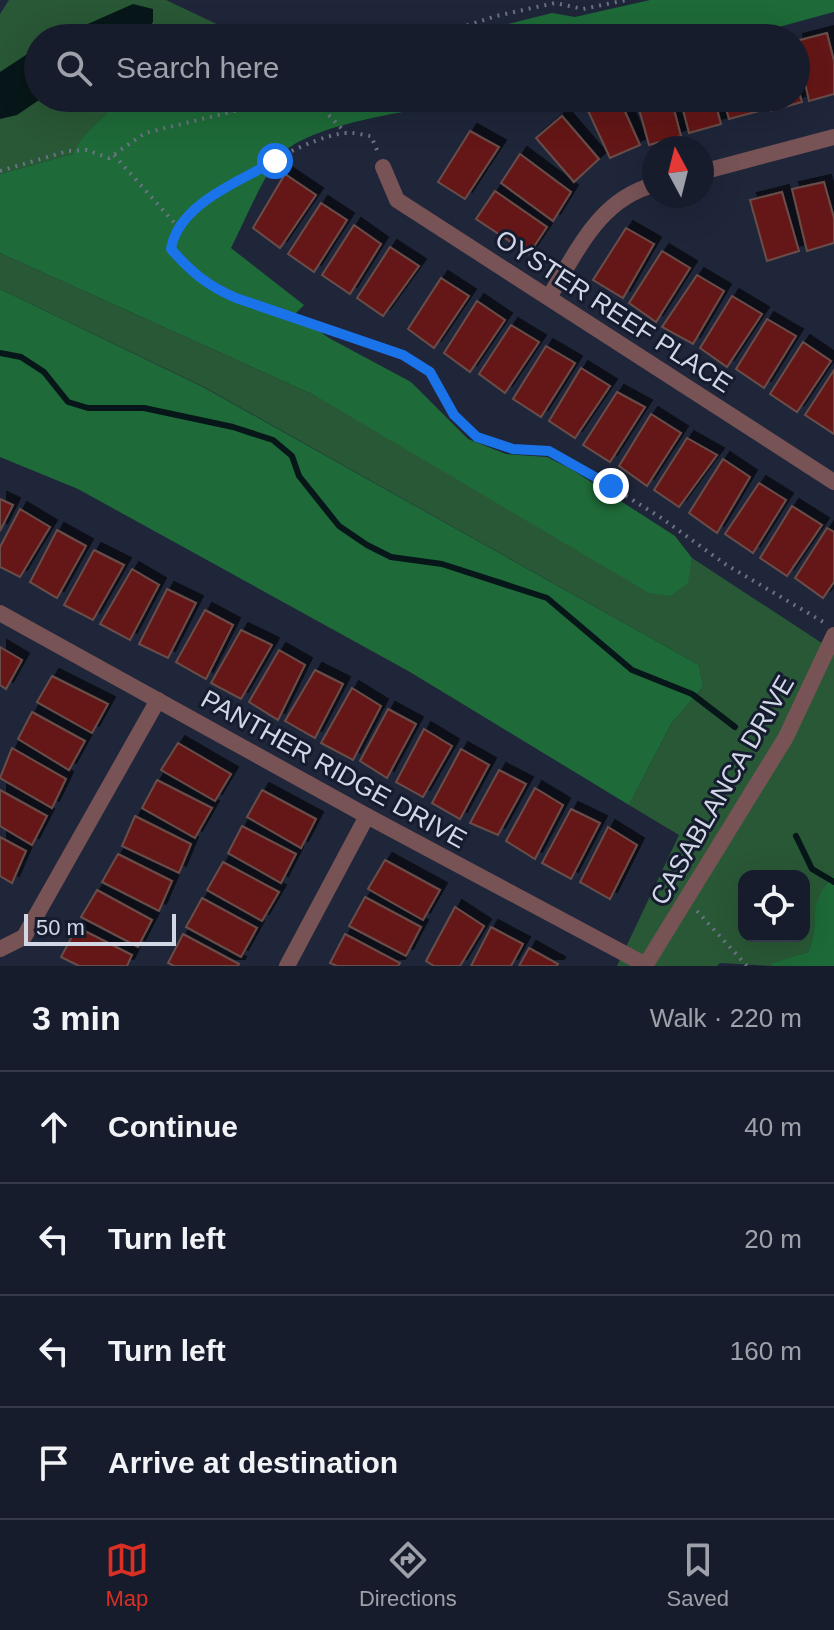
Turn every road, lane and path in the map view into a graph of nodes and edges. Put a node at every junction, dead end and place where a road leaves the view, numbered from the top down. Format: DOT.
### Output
graph roads {
  1 [pos="626,0"];
  2 [pos="472,24"];
  3 [pos="231,112"];
  4 [pos="326,112"];
  5 [pos="346,133"];
  6 [pos="834,137"];
  7 [pos="114,155"];
  8 [pos="383,167"];
  9 [pos="714,169"];
  10 [pos="0,171"];
  11 [pos="642,190"];
  12 [pos="178,227"];
  13 [pos="549,297"];
  14 [pos="834,482"];
  15 [pos="0,613"];
  16 [pos="834,628"];
  17 [pos="834,635"];
  18 [pos="158,700"];
  19 [pos="367,816"];
  20 [pos="687,901"];
  21 [pos="0,949"];
  22 [pos="646,965"];
  23 [pos="287,966"];
  24 [pos="747,966"];
  1 -- 2 [label="path"];
  3 -- 7 [label="path"];
  4 -- 5 [label="path"];
  5 -- 8 [label="path"];
  5 -- 12 [label="path"];
  6 -- 9 [label="street"];
  7 -- 10 [label="path"];
  7 -- 12 [label="path"];
  8 -- 13 [label="street, OYSTER REEF PLACE"];
  11 -- 13 [label="street"];
  12 -- 16 [label="path"];
  13 -- 14 [label="street, OYSTER REEF PLACE"];
  15 -- 18 [label="street, PANTHER RIDGE DRIVE"];
  17 -- 20 [label="street, CASABLANCA DRIVE"];
  18 -- 19 [label="street, PANTHER RIDGE DRIVE"];
  18 -- 21 [label="street"];
  19 -- 22 [label="street, PANTHER RIDGE DRIVE"];
  19 -- 23 [label="street"];
  20 -- 22 [label="street, CASABLANCA DRIVE"];
  20 -- 24 [label="path"];
}
